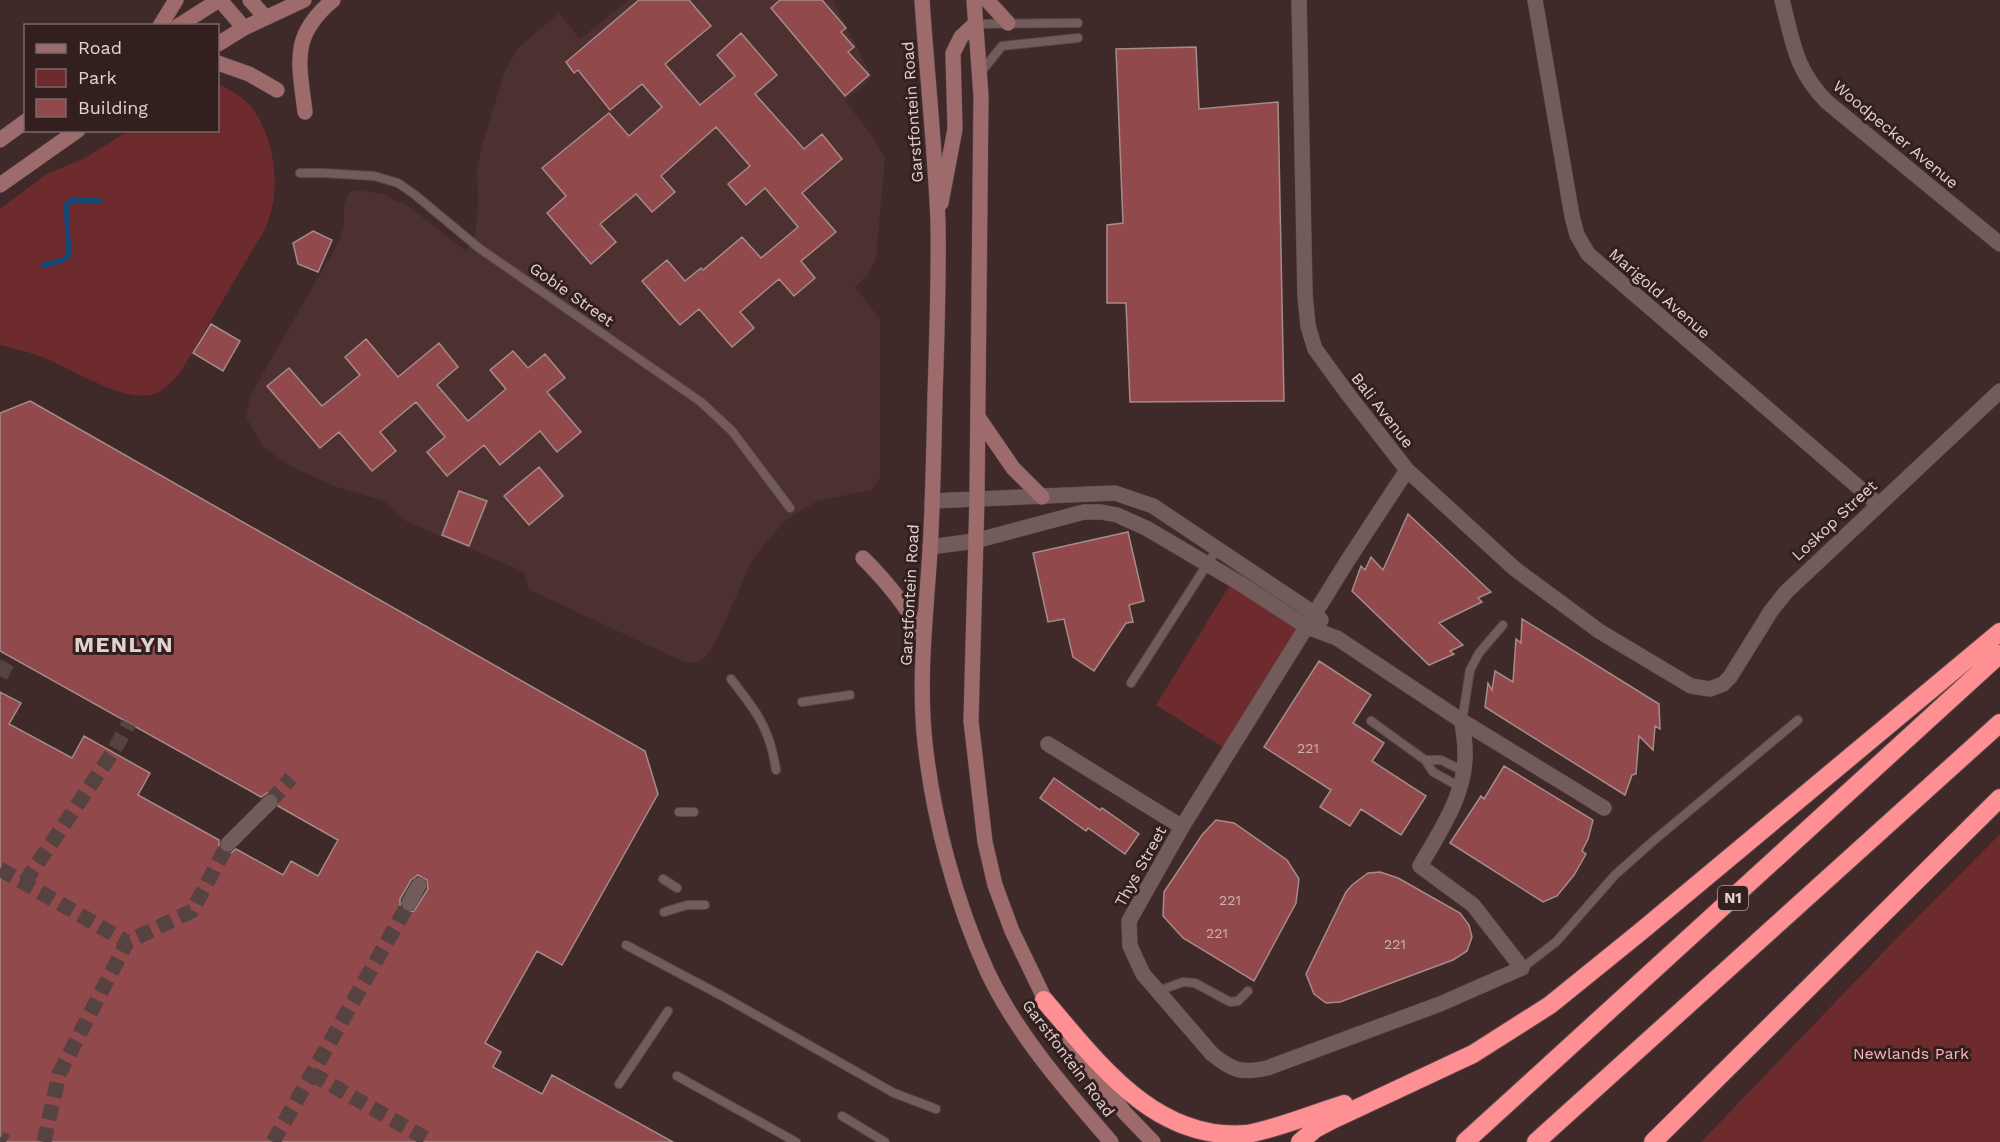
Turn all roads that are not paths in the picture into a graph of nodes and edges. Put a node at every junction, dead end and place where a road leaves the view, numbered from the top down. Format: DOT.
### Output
graph roads {
  1 [pos="176,0"];
  2 [pos="219,0"];
  3 [pos="250,0"];
  4 [pos="304,0"];
  5 [pos="333,0"];
  6 [pos="922,0"];
  7 [pos="974,0"];
  8 [pos="987,0"];
  9 [pos="1299,0"];
  10 [pos="1535,0"];
  11 [pos="1782,0"];
  12 [pos="266,18"];
  13 [pos="1008,23"];
  14 [pos="1078,23"];
  15 [pos="161,24"];
  16 [pos="181,24"];
  17 [pos="975,24"];
  18 [pos="244,28"];
  19 [pos="1078,38"];
  20 [pos="219,43"];
  21 [pos="219,63"];
  22 [pos="980,74"];
  23 [pos="277,90"];
  24 [pos="305,112"];
  25 [pos="24,122"];
  26 [pos="75,132"];
  27 [pos="0,140"];
  28 [pos="300,173"];
  29 [pos="0,185"];
  30 [pos="938,221"];
  31 [pos="2000,244"];
  32 [pos="2000,390"];
  33 [pos="978,417"];
  34 [pos="1407,470"];
  35 [pos="1042,497"];
  36 [pos="978,498"];
  37 [pos="933,501"];
  38 [pos="1878,504"];
  39 [pos="790,508"];
  40 [pos="975,541"];
  41 [pos="930,547"];
  42 [pos="1217,549"];
  43 [pos="863,558"];
  44 [pos="1206,564"];
  45 [pos="1315,614"];
  46 [pos="1503,625"];
  47 [pos="1306,627"];
  48 [pos="2000,632"];
  49 [pos="923,636"];
  50 [pos="1336,638"];
  51 [pos="2000,654"];
  52 [pos="730,679"];
  53 [pos="1131,682"];
  54 [pos="1710,689"];
  55 [pos="850,695"];
  56 [pos="802,702"];
  57 [pos="1798,720"];
  58 [pos="1371,721"];
  59 [pos="1462,721"];
  60 [pos="2000,723"];
  61 [pos="1048,744"];
  62 [pos="1425,760"];
  63 [pos="776,770"];
  64 [pos="1463,771"];
  65 [pos="1460,787"];
  66 [pos="2000,798"];
  67 [pos="270,802"];
  68 [pos="1604,808"];
  69 [pos="680,812"];
  70 [pos="694,812"];
  71 [pos="1182,827"];
  72 [pos="228,844"];
  73 [pos="663,879"];
  74 [pos="419,885"];
  75 [pos="677,888"];
  76 [pos="409,903"];
  77 [pos="705,905"];
  78 [pos="664,912"];
  79 [pos="626,945"];
  80 [pos="1522,968"];
  81 [pos="1158,991"];
  82 [pos="1248,991"];
  83 [pos="1044,1000"];
  84 [pos="668,1011"];
  85 [pos="677,1076"];
  86 [pos="1426,1076"];
  87 [pos="619,1084"];
  88 [pos="936,1109"];
  89 [pos="842,1116"];
  90 [pos="796,1142"];
  91 [pos="885,1142"];
  92 [pos="1111,1142"];
  93 [pos="1153,1142"];
  94 [pos="1300,1142"];
  95 [pos="1465,1142"];
  96 [pos="1536,1142"];
  97 [pos="1653,1142"];
  1 -- 15 [label="main road"];
  2 -- 16 [label="main road"];
  2 -- 18 [label="main road"];
  3 -- 12 [label="main road"];
  4 -- 12 [label="main road"];
  5 -- 24 [label="main road"];
  6 -- 30 [label="main road, Garstfontein Road"];
  7 -- 17 [label="main road, Garstfontein Road"];
  8 -- 13 [label="main road"];
  9 -- 34 [label="street, Bali Avenue"];
  10 -- 38 [label="street, Marigold Avenue"];
  11 -- 31 [label="street, Woodpecker Avenue"];
  12 -- 18 [label="main road"];
  13 -- 14 [label="lane"];
  13 -- 17 [label="lane"];
  17 -- 22 [label="main road, Garstfontein Road"];
  17 -- 30 [label="main road"];
  18 -- 20 [label="main road"];
  19 -- 22 [label="lane"];
  21 -- 23 [label="main road"];
  22 -- 33 [label="main road, Garstfontein Road"];
  25 -- 27 [label="main road"];
  26 -- 29 [label="main road"];
  28 -- 39 [label="lane, Gobie Street"];
  30 -- 37 [label="main road, Garstfontein Road"];
  32 -- 38 [label="street, Loskop Street"];
  33 -- 35 [label="main road"];
  33 -- 36 [label="main road, Garstfontein Road"];
  34 -- 45 [label="street, Thys Street"];
  34 -- 54 [label="street, Bali Avenue"];
  35 -- 36 [label="street"];
  35 -- 42 [label="street"];
  36 -- 37 [label="street"];
  36 -- 40 [label="main road, Garstfontein Road"];
  37 -- 41 [label="main road, Garstfontein Road"];
  38 -- 54 [label="street, Loskop Street"];
  40 -- 41 [label="street"];
  40 -- 44 [label="street"];
  40 -- 83 [label="main road, Garstfontein Road"];
  41 -- 49 [label="main road, Garstfontein Road"];
  42 -- 44 [label="lane"];
  42 -- 45 [label="street"];
  43 -- 49 [label="main road"];
  44 -- 47 [label="street"];
  44 -- 53 [label="lane"];
  45 -- 47 [label="street, Thys Street"];
  45 -- 50 [label="street"];
  46 -- 59 [label="lane"];
  47 -- 50 [label="street"];
  47 -- 71 [label="street, Thys Street"];
  48 -- 86 [label="highway"];
  49 -- 92 [label="main road, Garstfontein Road"];
  50 -- 59 [label="street"];
  51 -- 95 [label="highway, N1"];
  52 -- 63 [label="lane"];
  55 -- 56 [label="lane"];
  57 -- 80 [label="lane"];
  58 -- 62 [label="lane"];
  59 -- 64 [label="street"];
  59 -- 68 [label="street"];
  60 -- 96 [label="highway"];
  61 -- 71 [label="street"];
  62 -- 64 [label="lane"];
  62 -- 65 [label="lane"];
  64 -- 65 [label="street"];
  65 -- 80 [label="street"];
  66 -- 97 [label="highway"];
  67 -- 72 [label="street"];
  69 -- 70 [label="lane"];
  71 -- 81 [label="street, Thys Street"];
  73 -- 75 [label="lane"];
  74 -- 76 [label="street"];
  77 -- 78 [label="lane"];
  79 -- 88 [label="lane"];
  80 -- 81 [label="street, Thys Street"];
  81 -- 82 [label="lane"];
  83 -- 86 [label="highway"];
  83 -- 93 [label="main road, Garstfontein Road"];
  84 -- 87 [label="lane"];
  85 -- 90 [label="lane"];
  86 -- 94 [label="highway"];
  89 -- 91 [label="lane"];
}
